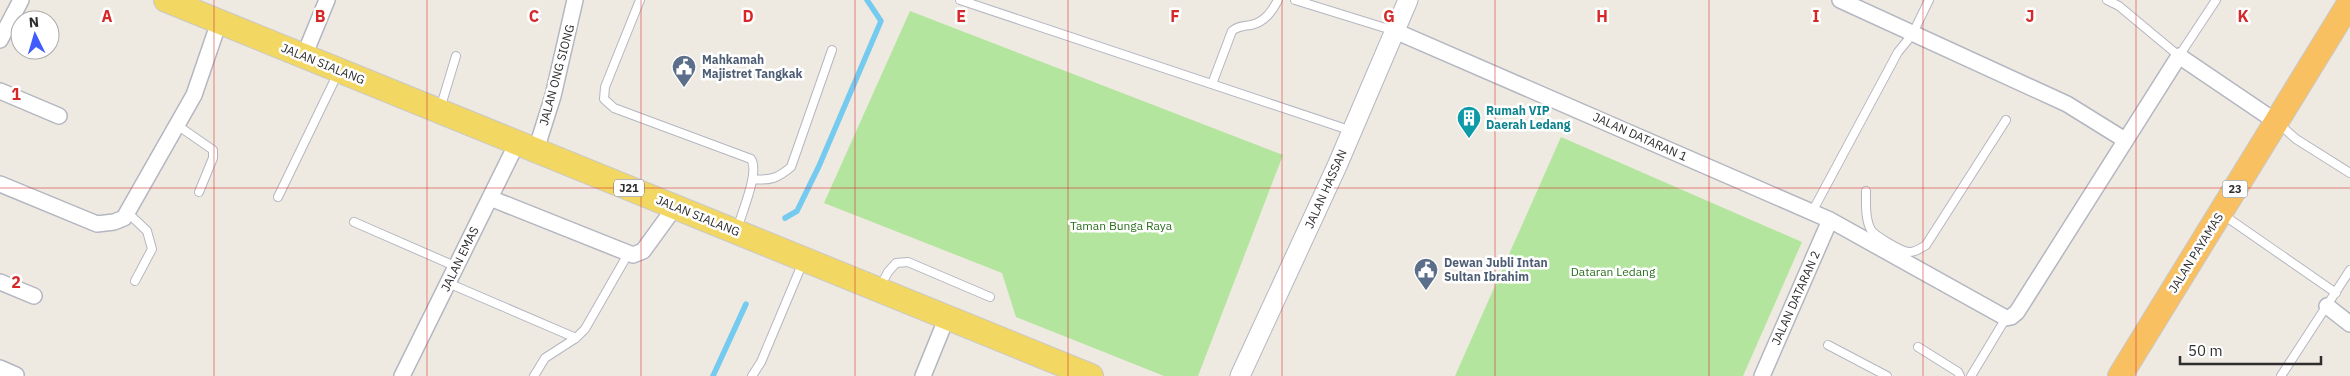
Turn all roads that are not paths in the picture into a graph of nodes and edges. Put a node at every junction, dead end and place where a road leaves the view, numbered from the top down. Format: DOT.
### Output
graph roads {
  1 [pos="21,0"];
  2 [pos="327,0"];
  3 [pos="575,0"];
  4 [pos="640,0"];
  5 [pos="960,0"];
  6 [pos="1278,0"];
  7 [pos="1296,0"];
  8 [pos="1408,0"];
  9 [pos="1840,0"];
  10 [pos="1929,0"];
  11 [pos="2107,0"];
  12 [pos="2216,0"];
  13 [pos="178,2"];
  14 [pos="2350,2"];
  15 [pos="2120,3"];
  16 [pos="219,22"];
  17 [pos="1395,30"];
  18 [pos="1912,35"];
  19 [pos="0,40"];
  20 [pos="832,50"];
  21 [pos="304,56"];
  22 [pos="456,56"];
  23 [pos="2179,56"];
  24 [pos="339,70"];
  25 [pos="1212,84"];
  26 [pos="0,91"];
  27 [pos="439,111"];
  28 [pos="59,116"];
  29 [pos="2006,120"];
  30 [pos="2275,121"];
  31 [pos="177,124"];
  32 [pos="1352,131"];
  33 [pos="2125,140"];
  34 [pos="526,146"];
  35 [pos="2350,173"];
  36 [pos="752,179"];
  37 [pos="0,184"];
  38 [pos="1866,191"];
  39 [pos="199,192"];
  40 [pos="278,197"];
  41 [pos="490,198"];
  42 [pos="674,206"];
  43 [pos="1812,212"];
  44 [pos="2220,213"];
  45 [pos="128,214"];
  46 [pos="1830,220"];
  47 [pos="354,222"];
  48 [pos="736,232"];
  49 [pos="628,254"];
  50 [pos="804,259"];
  51 [pos="457,267"];
  52 [pos="2350,270"];
  53 [pos="135,281"];
  54 [pos="0,282"];
  55 [pos="448,283"];
  56 [pos="879,290"];
  57 [pos="2336,293"];
  58 [pos="34,296"];
  59 [pos="990,297"];
  60 [pos="2327,306"];
  61 [pos="947,317"];
  62 [pos="2006,318"];
  63 [pos="2350,324"];
  64 [pos="576,338"];
  65 [pos="1828,345"];
  66 [pos="1918,347"];
  67 [pos="0,368"];
  68 [pos="16,375"];
  69 [pos="402,376"];
  70 [pos="534,376"];
  71 [pos="752,376"];
  72 [pos="923,376"];
  73 [pos="1091,376"];
  74 [pos="1240,376"];
  75 [pos="1762,376"];
  76 [pos="1887,376"];
  77 [pos="1960,376"];
  78 [pos="1971,376"];
  79 [pos="2120,376"];
  80 [pos="2281,376"];
  1 -- 19 [label="street"];
  2 -- 21 [label="street"];
  3 -- 34 [label="street, JALAN ONG SIONG"];
  4 -- 36 [label="lane"];
  5 -- 25 [label="lane"];
  6 -- 25 [label="lane"];
  7 -- 17 [label="lane"];
  8 -- 17 [label="street, JALAN HASSAN"];
  9 -- 18 [label="street"];
  10 -- 18 [label="lane"];
  11 -- 15 [label="lane"];
  12 -- 23 [label="lane"];
  13 -- 16 [label="main road, JALAN SIALANG / J21"];
  14 -- 30 [label="highway, JALAN PAYAMAS / 23"];
  15 -- 23 [label="lane"];
  16 -- 21 [label="main road, JALAN SIALANG / J21"];
  16 -- 31 [label="street"];
  17 -- 32 [label="street, JALAN HASSAN"];
  17 -- 43 [label="street, JALAN DATARAN 1"];
  18 -- 33 [label="street"];
  18 -- 43 [label="lane"];
  20 -- 36 [label="lane"];
  21 -- 24 [label="main road, JALAN SIALANG / J21"];
  22 -- 27 [label="lane"];
  23 -- 30 [label="street"];
  23 -- 33 [label="street"];
  24 -- 27 [label="main road, JALAN SIALANG / J21"];
  24 -- 40 [label="lane"];
  25 -- 32 [label="lane"];
  26 -- 28 [label="street"];
  27 -- 34 [label="main road, JALAN SIALANG / J21"];
  29 -- 38 [label="lane"];
  30 -- 35 [label="lane"];
  30 -- 44 [label="highway, JALAN PAYAMAS / 23"];
  31 -- 39 [label="lane"];
  31 -- 45 [label="street"];
  32 -- 74 [label="street, JALAN HASSAN"];
  33 -- 62 [label="street"];
  34 -- 41 [label="street, JALAN EMAS"];
  34 -- 42 [label="main road, JALAN SIALANG / J21"];
  36 -- 48 [label="lane"];
  37 -- 45 [label="street"];
  41 -- 49 [label="street"];
  41 -- 51 [label="street, JALAN EMAS"];
  42 -- 48 [label="main road, JALAN SIALANG / J21"];
  42 -- 49 [label="street"];
  43 -- 46 [label="street, JALAN DATARAN 1"];
  44 -- 57 [label="lane"];
  44 -- 79 [label="highway, JALAN PAYAMAS / 23"];
  45 -- 53 [label="lane"];
  46 -- 62 [label="street, JALAN DATARAN 1"];
  46 -- 75 [label="street, JALAN DATARAN 2"];
  47 -- 51 [label="lane"];
  48 -- 50 [label="main road, JALAN SIALANG / J21"];
  49 -- 64 [label="lane"];
  50 -- 56 [label="main road, JALAN SIALANG / J21"];
  50 -- 71 [label="lane"];
  51 -- 55 [label="street, JALAN EMAS"];
  52 -- 57 [label="lane"];
  54 -- 58 [label="street"];
  55 -- 64 [label="lane"];
  55 -- 69 [label="street, JALAN EMAS"];
  56 -- 59 [label="lane"];
  56 -- 61 [label="main road, JALAN SIALANG / J21"];
  57 -- 60 [label="lane"];
  60 -- 63 [label="street"];
  60 -- 80 [label="lane"];
  61 -- 72 [label="street"];
  61 -- 73 [label="main road, JALAN SIALANG / J21"];
  62 -- 78 [label="lane"];
  64 -- 70 [label="lane"];
  65 -- 76 [label="lane"];
  66 -- 77 [label="lane"];
  67 -- 68 [label="street"];
}
